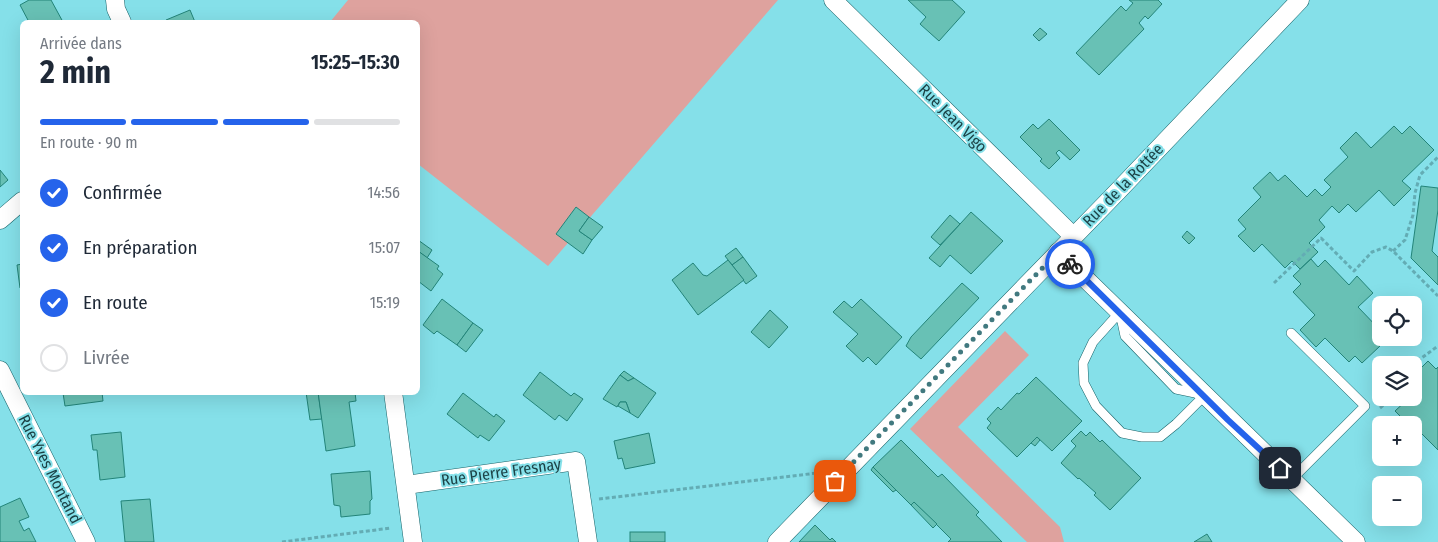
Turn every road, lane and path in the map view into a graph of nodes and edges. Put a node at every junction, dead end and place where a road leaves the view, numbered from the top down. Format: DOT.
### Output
graph roads {
  1 [pos="115,0"];
  2 [pos="833,0"];
  3 [pos="1300,0"];
  4 [pos="121,20"];
  5 [pos="1438,158"];
  6 [pos="20,203"];
  7 [pos="0,220"];
  8 [pos="1073,236"];
  9 [pos="1393,251"];
  10 [pos="1058,252"];
  11 [pos="1274,283"];
  12 [pos="1438,296"];
  13 [pos="1120,312"];
  14 [pos="1291,333"];
  15 [pos="1437,349"];
  16 [pos="1422,359"];
  17 [pos="0,370"];
  18 [pos="393,395"];
  19 [pos="1205,396"];
  20 [pos="1292,479"];
  21 [pos="835,481"];
  22 [pos="406,485"];
  23 [pos="582,501"];
  24 [pos="412,534"];
  25 [pos="86,542"];
  26 [pos="282,542"];
  27 [pos="588,542"];
  28 [pos="777,542"];
  29 [pos="1356,542"];
  1 -- 4 [label="street"];
  2 -- 8 [label="street, Rue Jean Vigo"];
  3 -- 8 [label="street, Rue de la Rottée"];
  5 -- 9 [label="path"];
  6 -- 7 [label="street"];
  8 -- 10 [label="street, Rue de la Rottée"];
  9 -- 11 [label="path"];
  9 -- 12 [label="path"];
  10 -- 13 [label="street"];
  10 -- 21 [label="street, Rue de la Rottée"];
  13 -- 19 [label="street"];
  13 -- 19 [label="lane"];
  14 -- 20 [label="lane"];
  15 -- 16 [label="path"];
  17 -- 25 [label="street, Rue Yves Montand"];
  18 -- 22 [label="street"];
  19 -- 20 [label="street"];
  20 -- 29 [label="street"];
  21 -- 23 [label="path"];
  21 -- 28 [label="street, Rue de la Rottée"];
  22 -- 23 [label="street, Rue Pierre Fresnay"];
  22 -- 24 [label="street"];
  23 -- 27 [label="street, Rue Pierre Fresnay"];
  24 -- 26 [label="path"];
}
